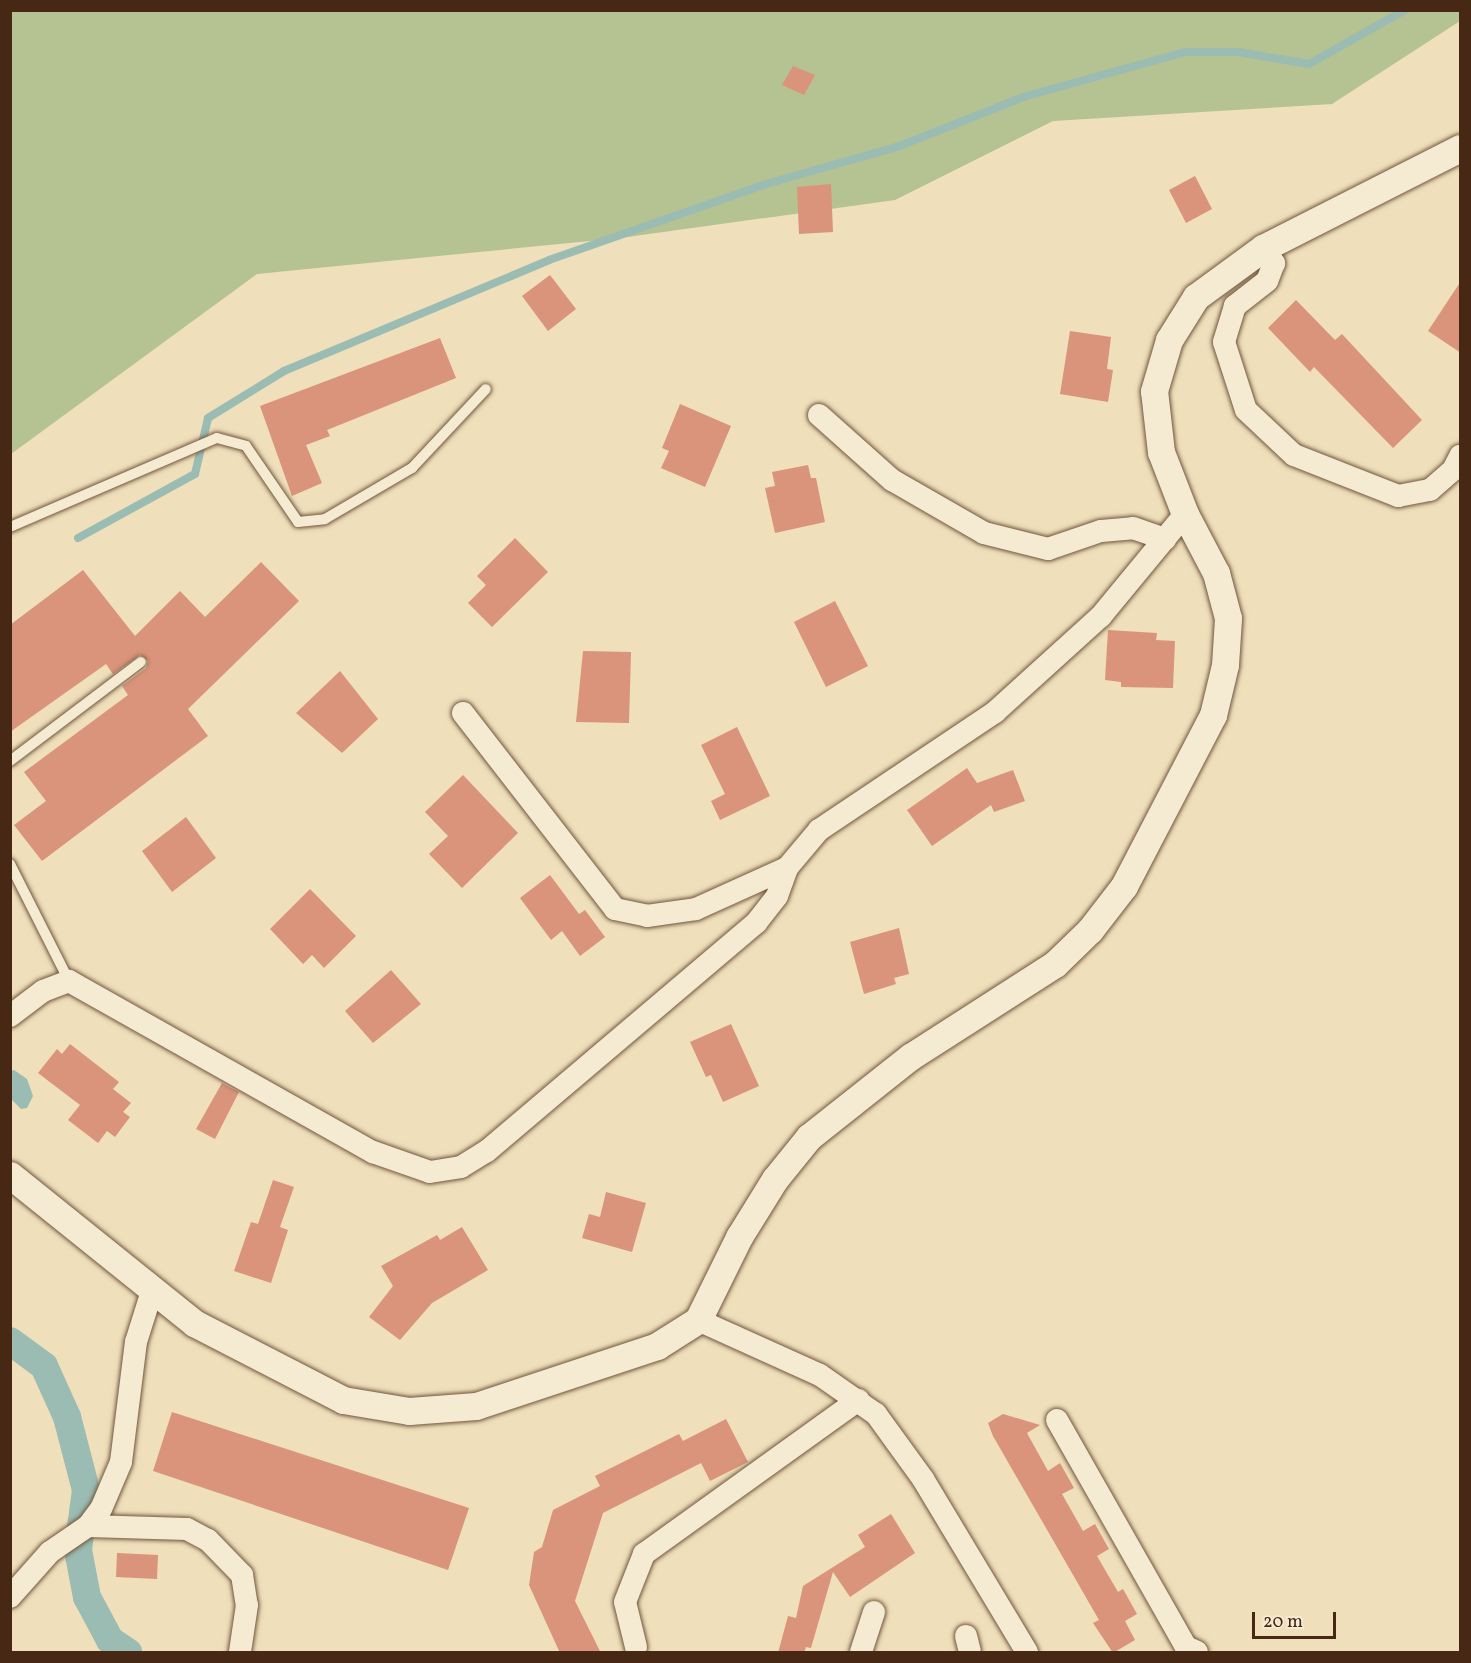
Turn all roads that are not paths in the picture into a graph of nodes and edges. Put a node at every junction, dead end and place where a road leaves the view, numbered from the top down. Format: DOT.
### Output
graph roads {
  1 [pos="1461,148"];
  2 [pos="1263,248"];
  3 [pos="486,389"];
  4 [pos="819,415"];
  5 [pos="1461,456"];
  6 [pos="1185,514"];
  7 [pos="10,527"];
  8 [pos="1165,539"];
  9 [pos="141,662"];
  10 [pos="463,713"];
  11 [pos="10,760"];
  12 [pos="10,864"];
  13 [pos="787,868"];
  14 [pos="69,981"];
  15 [pos="10,1016"];
  16 [pos="10,1175"];
  17 [pos="152,1291"];
  18 [pos="698,1320"];
  19 [pos="858,1400"];
  20 [pos="1057,1420"];
  21 [pos="88,1526"];
  22 [pos="10,1597"];
  23 [pos="874,1612"];
  24 [pos="636,1647"];
  25 [pos="1186,1651"];
  26 [pos="240,1653"];
  27 [pos="861,1653"];
  28 [pos="1028,1653"];
  1 -- 2 [label="street"];
  2 -- 5 [label="street"];
  2 -- 6 [label="street"];
  3 -- 7 [label="lane"];
  4 -- 8 [label="street"];
  6 -- 8 [label="street"];
  6 -- 18 [label="street"];
  8 -- 13 [label="street"];
  9 -- 11 [label="lane"];
  10 -- 13 [label="street"];
  12 -- 14 [label="lane"];
  13 -- 14 [label="street"];
  14 -- 15 [label="street"];
  16 -- 17 [label="street"];
  17 -- 18 [label="street"];
  17 -- 21 [label="street"];
  18 -- 19 [label="street"];
  19 -- 24 [label="street"];
  19 -- 28 [label="street"];
  20 -- 25 [label="street"];
  21 -- 22 [label="street"];
  21 -- 26 [label="street"];
  23 -- 27 [label="street"];
}
